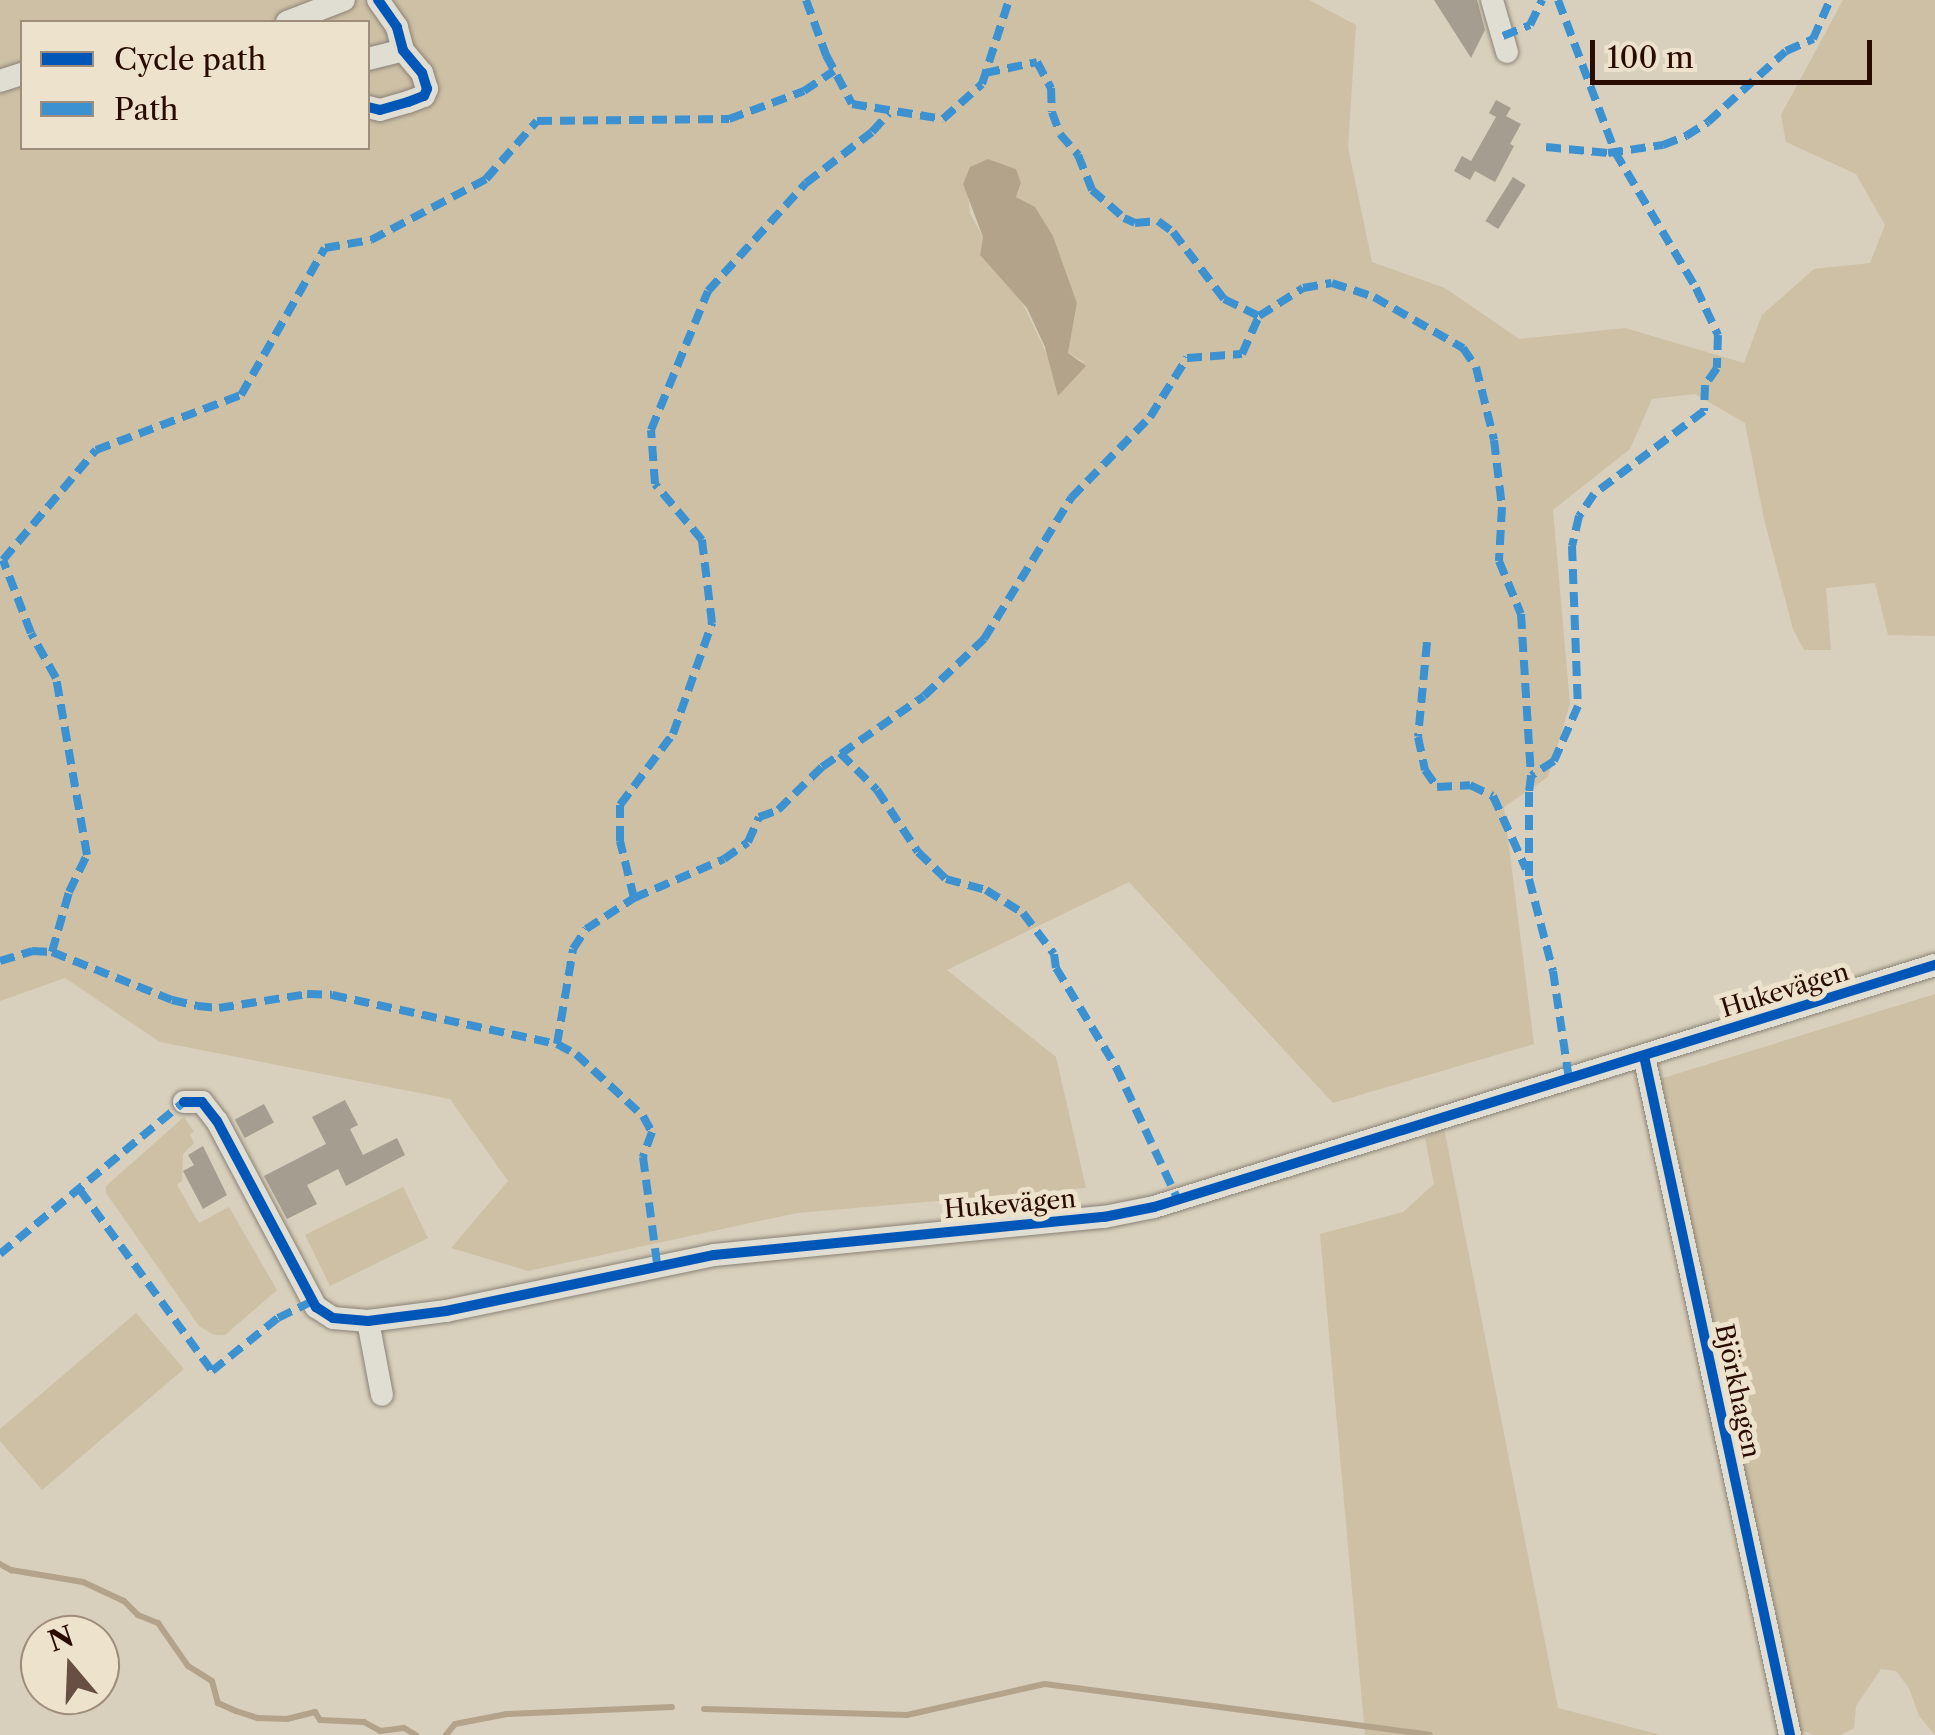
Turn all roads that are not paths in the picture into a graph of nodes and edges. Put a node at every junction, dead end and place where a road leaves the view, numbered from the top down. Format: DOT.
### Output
graph roads {
  1 [pos="344,0"];
  2 [pos="378,0"];
  3 [pos="1492,0"];
  4 [pos="288,14"];
  5 [pos="404,50"];
  6 [pos="1507,52"];
  7 [pos="370,58"];
  8 [pos="370,108"];
  9 [pos="1935,965"];
  10 [pos="1644,1056"];
  11 [pos="184,1102"];
  12 [pos="368,1321"];
  13 [pos="382,1395"];
  14 [pos="1790,1735"];
  1 -- 4 [label="street"];
  2 -- 5 [label="street"];
  3 -- 6 [label="street"];
  5 -- 7 [label="street"];
  5 -- 8 [label="street"];
  9 -- 10 [label="street, Hukevägen"];
  10 -- 12 [label="street, Hukevägen"];
  10 -- 14 [label="street, Björkhagen"];
  11 -- 12 [label="street, Hukevägen"];
  12 -- 13 [label="street"];
}
